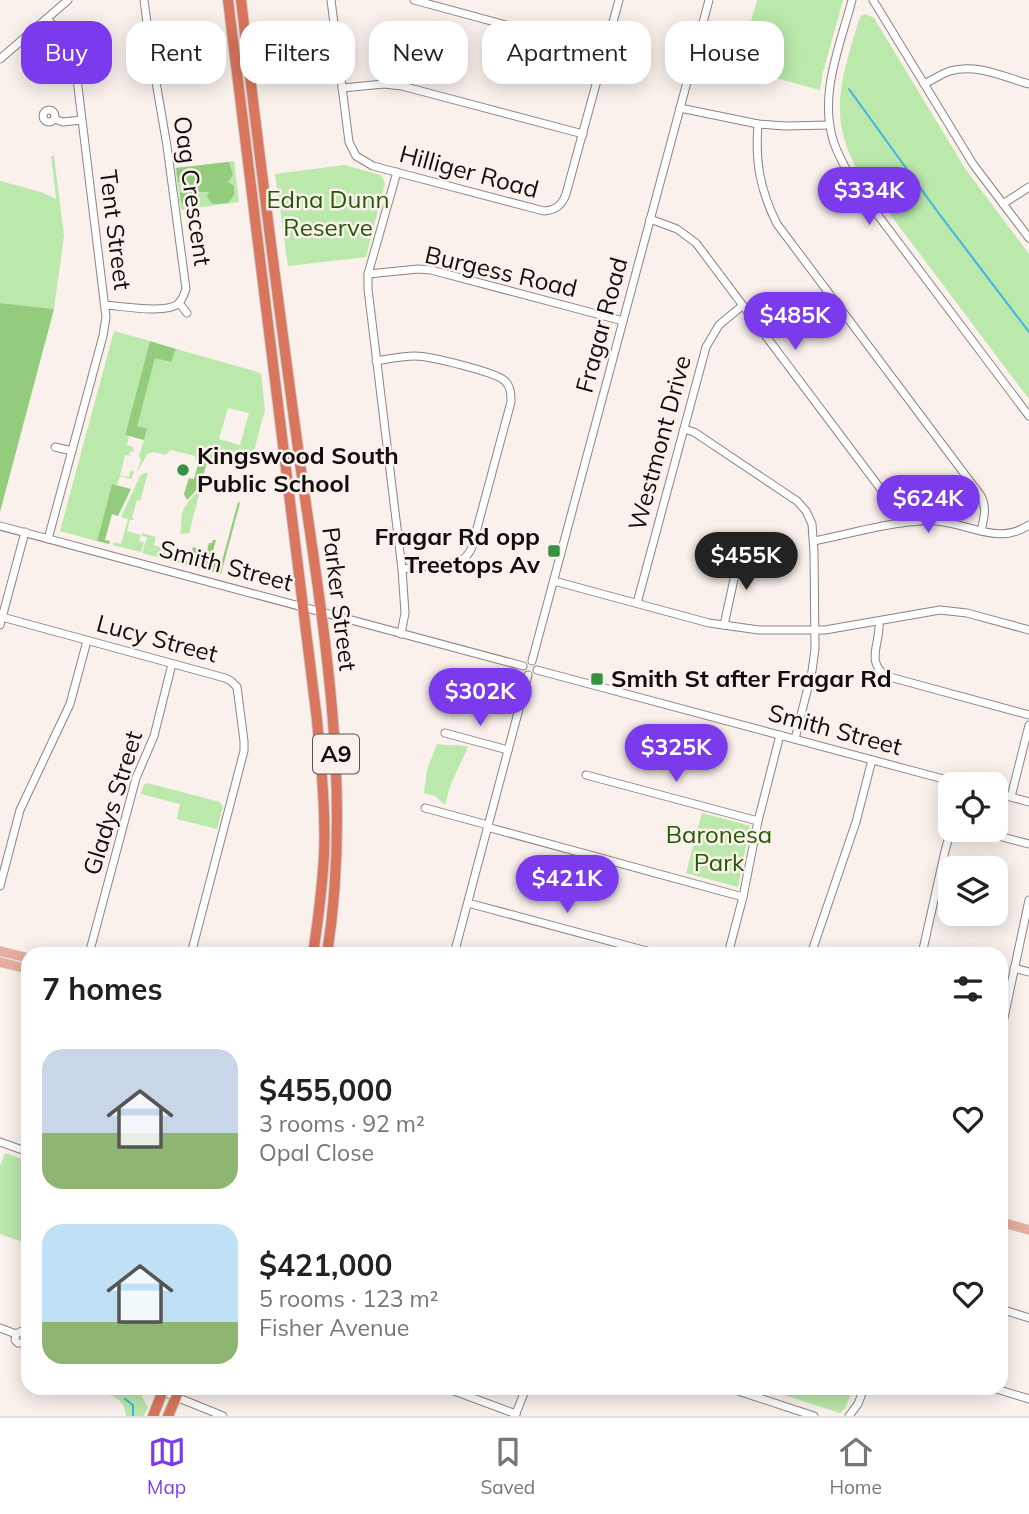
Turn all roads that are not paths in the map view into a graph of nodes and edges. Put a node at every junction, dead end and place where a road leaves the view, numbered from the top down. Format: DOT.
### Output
graph roads {
  1 [pos="68,0"];
  2 [pos="144,0"];
  3 [pos="228,0"];
  4 [pos="241,0"];
  5 [pos="331,0"];
  6 [pos="414,0"];
  7 [pos="620,0"];
  8 [pos="709,0"];
  9 [pos="852,0"];
  10 [pos="873,0"];
  11 [pos="47,19"];
  12 [pos="492,21"];
  13 [pos="614,21"];
  14 [pos="0,59"];
  15 [pos="597,84"];
  16 [pos="924,84"];
  17 [pos="1029,84"];
  18 [pos="342,88"];
  19 [pos="680,108"];
  20 [pos="54,120"];
  21 [pos="81,120"];
  22 [pos="758,124"];
  23 [pos="830,125"];
  24 [pos="583,134"];
  25 [pos="397,172"];
  26 [pos="1029,187"];
  27 [pos="1003,204"];
  28 [pos="650,219"];
  29 [pos="1029,238"];
  30 [pos="368,274"];
  31 [pos="179,303"];
  32 [pos="105,304"];
  33 [pos="742,306"];
  34 [pos="187,313"];
  35 [pos="623,321"];
  36 [pos="376,361"];
  37 [pos="1029,416"];
  38 [pos="684,429"];
  39 [pos="55,447"];
  40 [pos="72,451"];
  41 [pos="902,523"];
  42 [pos="0,526"];
  43 [pos="1029,526"];
  44 [pos="981,531"];
  45 [pos="25,532"];
  46 [pos="48,539"];
  47 [pos="814,541"];
  48 [pos="734,556"];
  49 [pos="402,569"];
  50 [pos="554,581"];
  51 [pos="637,603"];
  52 [pos="304,606"];
  53 [pos="320,611"];
  54 [pos="1,621"];
  55 [pos="879,621"];
  56 [pos="724,625"];
  57 [pos="815,630"];
  58 [pos="1029,630"];
  59 [pos="401,634"];
  60 [pos="87,641"];
  61 [pos="532,661"];
  62 [pos="173,664"];
  63 [pos="523,666"];
  64 [pos="537,670"];
  65 [pos="528,675"];
  66 [pos="1029,715"];
  67 [pos="1029,725"];
  68 [pos="445,733"];
  69 [pos="780,735"];
  70 [pos="795,739"];
  71 [pos="508,750"];
  72 [pos="872,760"];
  73 [pos="586,775"];
  74 [pos="938,778"];
  75 [pos="1008,796"];
  76 [pos="1011,797"];
  77 [pos="1029,802"];
  78 [pos="425,808"];
  79 [pos="758,821"];
  80 [pos="487,826"];
  81 [pos="1008,838"];
  82 [pos="948,842"];
  83 [pos="1029,844"];
  84 [pos="0,886"];
  85 [pos="743,897"];
  86 [pos="1029,900"];
  87 [pos="468,902"];
  88 [pos="91,947"];
  89 [pos="193,947"];
  90 [pos="314,947"];
  91 [pos="328,947"];
  92 [pos="456,947"];
  93 [pos="632,947"];
  94 [pos="730,947"];
  95 [pos="813,947"];
  96 [pos="924,947"];
  97 [pos="0,951"];
  98 [pos="21,956"];
  99 [pos="0,962"];
  100 [pos="21,967"];
  101 [pos="1014,968"];
  102 [pos="1029,972"];
  103 [pos="1008,1001"];
  104 [pos="0,1142"];
  105 [pos="21,1150"];
  106 [pos="1008,1225"];
  107 [pos="1029,1230"];
  108 [pos="1008,1311"];
  109 [pos="1029,1318"];
  110 [pos="0,1328"];
  111 [pos="21,1343"];
  112 [pos="1008,1393"];
  113 [pos="158,1395"];
  114 [pos="177,1395"];
  115 [pos="182,1395"];
  116 [pos="464,1395"];
  117 [pos="523,1395"];
  118 [pos="750,1395"];
  119 [pos="861,1395"];
  120 [pos="1029,1399"];
  121 [pos="858,1404"];
  122 [pos="515,1415"];
  123 [pos="153,1416"];
  124 [pos="168,1416"];
  125 [pos="223,1416"];
  126 [pos="814,1416"];
  127 [pos="849,1416"];
  128 [pos="856,1416"];
  1 -- 11 [label="street"];
  2 -- 31 [label="street, Oag Crescent"];
  3 -- 52 [label="highway, Parker Street / A9"];
  4 -- 53 [label="highway, Parker Street / A9"];
  5 -- 18 [label="street, Hilliger Road"];
  6 -- 12 [label="street"];
  7 -- 13 [label="street, Hilliger Road"];
  8 -- 19 [label="street, Fragar Road"];
  9 -- 23 [label="street"];
  10 -- 16 [label="street"];
  11 -- 14 [label="street"];
  11 -- 21 [label="street, Tent Street"];
  15 -- 24 [label="street, Hilliger Road"];
  16 -- 17 [label="street"];
  16 -- 27 [label="street"];
  18 -- 24 [label="street"];
  18 -- 25 [label="street, Hilliger Road"];
  19 -- 22 [label="street"];
  19 -- 28 [label="street, Fragar Road"];
  20 -- 21 [label="street"];
  21 -- 32 [label="street, Tent Street"];
  22 -- 23 [label="street"];
  22 -- 44 [label="street"];
  23 -- 37 [label="street"];
  24 -- 25 [label="street, Hilliger Road"];
  25 -- 30 [label="street"];
  26 -- 27 [label="street"];
  27 -- 29 [label="street"];
  28 -- 33 [label="street"];
  28 -- 35 [label="street, Fragar Road"];
  30 -- 35 [label="street, Burgess Road"];
  30 -- 36 [label="street"];
  31 -- 32 [label="street, Oag Crescent"];
  31 -- 34 [label="street, Oag Crescent"];
  32 -- 40 [label="street, Tent Street"];
  33 -- 38 [label="street, Westmont Drive"];
  33 -- 41 [label="street"];
  35 -- 50 [label="street, Fragar Road"];
  36 -- 49 [label="street"];
  36 -- 49 [label="street"];
  38 -- 47 [label="street"];
  38 -- 51 [label="street, Westmont Drive"];
  39 -- 40 [label="street"];
  40 -- 46 [label="street, Tent Street"];
  41 -- 44 [label="street"];
  41 -- 47 [label="street"];
  42 -- 45 [label="street, Smith Street"];
  43 -- 44 [label="street"];
  45 -- 46 [label="street, Smith Street"];
  45 -- 54 [label="street"];
  46 -- 52 [label="street, Smith Street"];
  47 -- 57 [label="street"];
  48 -- 56 [label="street"];
  49 -- 59 [label="street"];
  50 -- 51 [label="street"];
  50 -- 61 [label="street, Fragar Road"];
  51 -- 56 [label="street"];
  52 -- 53 [label="street, Smith Street"];
  52 -- 90 [label="highway, Parker Street / A9"];
  53 -- 59 [label="street, Smith Street"];
  53 -- 91 [label="highway, Parker Street / A9"];
  54 -- 60 [label="street, Lucy Street"];
  55 -- 57 [label="street"];
  55 -- 58 [label="street"];
  55 -- 66 [label="street"];
  56 -- 57 [label="street"];
  57 -- 70 [label="street"];
  59 -- 63 [label="street, Smith Street"];
  60 -- 62 [label="street, Lucy Street"];
  60 -- 84 [label="street"];
  61 -- 63 [label="street"];
  61 -- 64 [label="street"];
  62 -- 88 [label="street, Gladys Street"];
  62 -- 89 [label="street, Lucy Street"];
  63 -- 65 [label="street"];
  64 -- 65 [label="street"];
  64 -- 69 [label="street, Smith Street"];
  65 -- 71 [label="street"];
  67 -- 76 [label="street"];
  68 -- 71 [label="street"];
  69 -- 70 [label="street, Smith Street"];
  69 -- 79 [label="street"];
  70 -- 72 [label="street, Smith Street"];
  71 -- 80 [label="street"];
  72 -- 74 [label="street, Smith Street"];
  72 -- 95 [label="street"];
  73 -- 79 [label="street"];
  75 -- 76 [label="street"];
  76 -- 77 [label="street"];
  78 -- 80 [label="street"];
  79 -- 85 [label="street"];
  80 -- 85 [label="street"];
  80 -- 87 [label="street"];
  81 -- 83 [label="street"];
  82 -- 96 [label="street"];
  85 -- 94 [label="street"];
  86 -- 101 [label="street"];
  87 -- 92 [label="street"];
  87 -- 93 [label="street"];
  97 -- 98 [label="main road"];
  99 -- 100 [label="main road"];
  101 -- 102 [label="street"];
  101 -- 103 [label="street"];
  104 -- 105 [label="street"];
  106 -- 107 [label="main road"];
  108 -- 109 [label="street"];
  110 -- 111 [label="street"];
  112 -- 120 [label="street"];
  113 -- 123 [label="highway"];
  114 -- 124 [label="highway"];
  115 -- 125 [label="street"];
  116 -- 122 [label="street"];
  117 -- 122 [label="street"];
  118 -- 126 [label="street"];
  119 -- 121 [label="street"];
  121 -- 127 [label="street"];
  121 -- 128 [label="street"];
}
